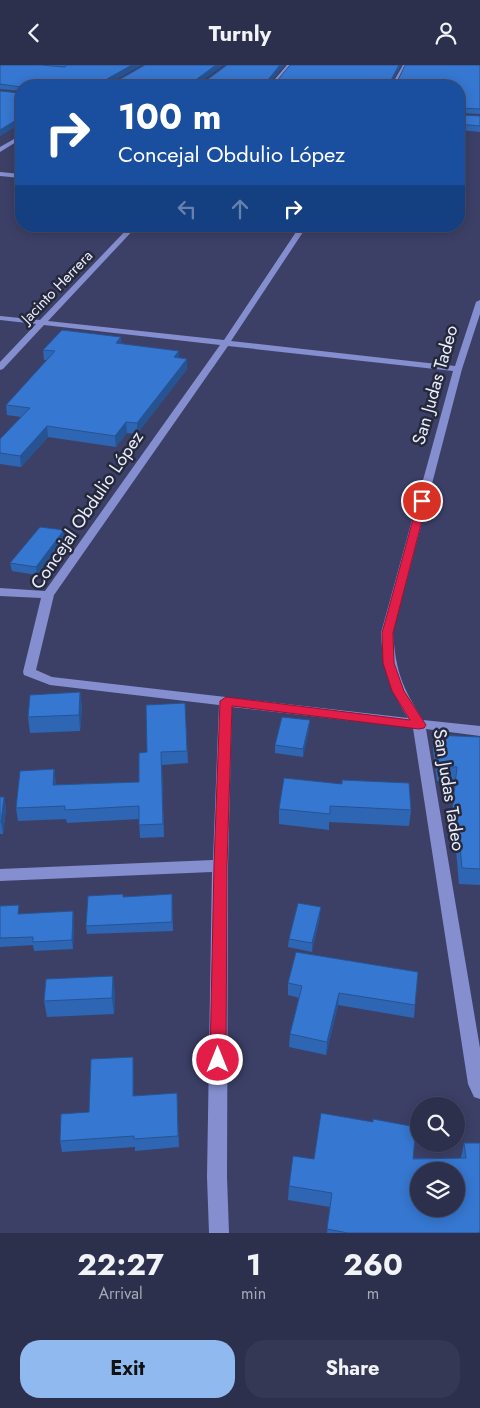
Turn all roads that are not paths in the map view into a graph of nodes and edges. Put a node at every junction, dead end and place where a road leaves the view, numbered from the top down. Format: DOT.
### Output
graph roads {
  1 [pos="290,65"];
  2 [pos="405,65"];
  3 [pos="276,80"];
  4 [pos="396,80"];
  5 [pos="15,141"];
  6 [pos="0,150"];
  7 [pos="0,174"];
  8 [pos="15,175"];
  9 [pos="128,232"];
  10 [pos="300,232"];
  11 [pos="480,302"];
  12 [pos="0,318"];
  13 [pos="43,323"];
  14 [pos="226,343"];
  15 [pos="0,367"];
  16 [pos="458,369"];
  17 [pos="0,593"];
  18 [pos="48,595"];
  19 [pos="226,701"];
  20 [pos="419,725"];
  21 [pos="480,731"];
  22 [pos="220,865"];
  23 [pos="0,875"];
  24 [pos="480,1091"];
  25 [pos="219,1233"];
  1 -- 3 [label="street"];
  2 -- 4 [label="street"];
  5 -- 6 [label="street"];
  7 -- 8 [label="street"];
  9 -- 13 [label="street, Jacinto Herrera"];
  10 -- 14 [label="street, Concejal Obdulio López"];
  11 -- 16 [label="street, San Judas Tadeo"];
  12 -- 13 [label="street"];
  13 -- 14 [label="street"];
  13 -- 15 [label="street, Jacinto Herrera"];
  14 -- 16 [label="street"];
  14 -- 18 [label="street, Concejal Obdulio López"];
  16 -- 20 [label="street, San Judas Tadeo"];
  17 -- 18 [label="street"];
  18 -- 19 [label="street, Concejal Obdulio López"];
  19 -- 20 [label="street, Concejal Obdulio López"];
  19 -- 22 [label="street"];
  20 -- 21 [label="street, Concejal Obdulio López"];
  20 -- 24 [label="street, San Judas Tadeo"];
  22 -- 23 [label="street"];
  22 -- 25 [label="street"];
}
